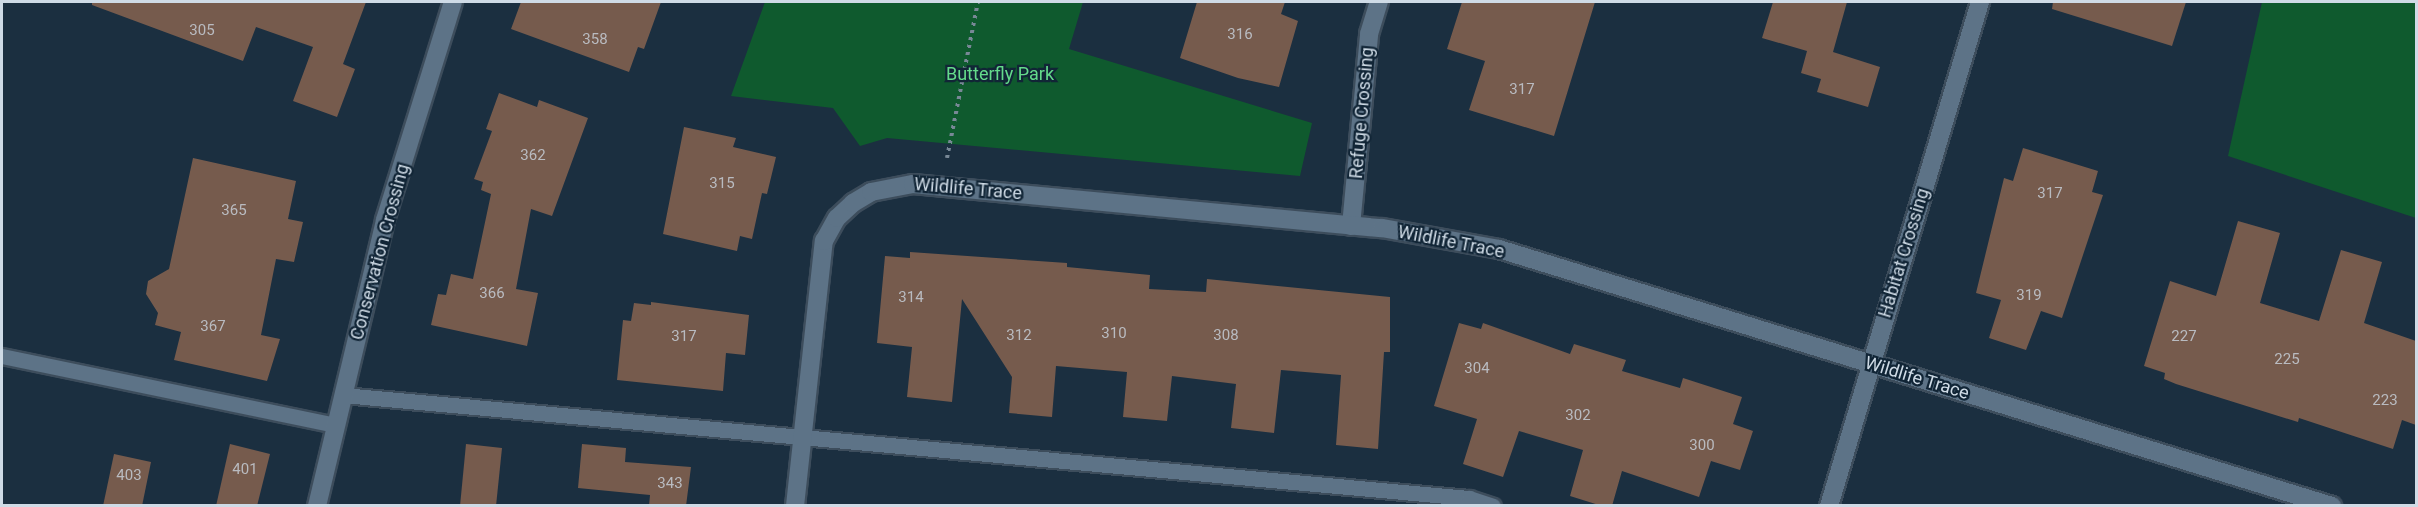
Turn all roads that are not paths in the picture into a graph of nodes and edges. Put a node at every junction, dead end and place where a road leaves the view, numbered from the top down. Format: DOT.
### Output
graph roads {
  1 [pos="453,2"];
  2 [pos="1379,2"];
  3 [pos="1980,2"];
  4 [pos="1351,226"];
  5 [pos="2,356"];
  6 [pos="1871,363"];
  7 [pos="343,395"];
  8 [pos="336,425"];
  9 [pos="801,438"];
  10 [pos="317,506"];
  11 [pos="795,506"];
  12 [pos="1493,506"];
  13 [pos="1829,506"];
  14 [pos="2332,506"];
  1 -- 7 [label="street, Conservation Crossing"];
  2 -- 4 [label="street, Refuge Crossing"];
  3 -- 6 [label="street, Habitat Crossing"];
  4 -- 6 [label="street, Wildlife Trace"];
  4 -- 9 [label="street, Wildlife Trace"];
  5 -- 8 [label="lane"];
  6 -- 13 [label="street, Habitat Crossing"];
  6 -- 14 [label="street, Wildlife Trace"];
  7 -- 8 [label="street, Conservation Crossing"];
  7 -- 9 [label="lane"];
  8 -- 10 [label="street, Conservation Crossing"];
  9 -- 11 [label="street, Wildlife Trace"];
  9 -- 12 [label="lane"];
}
